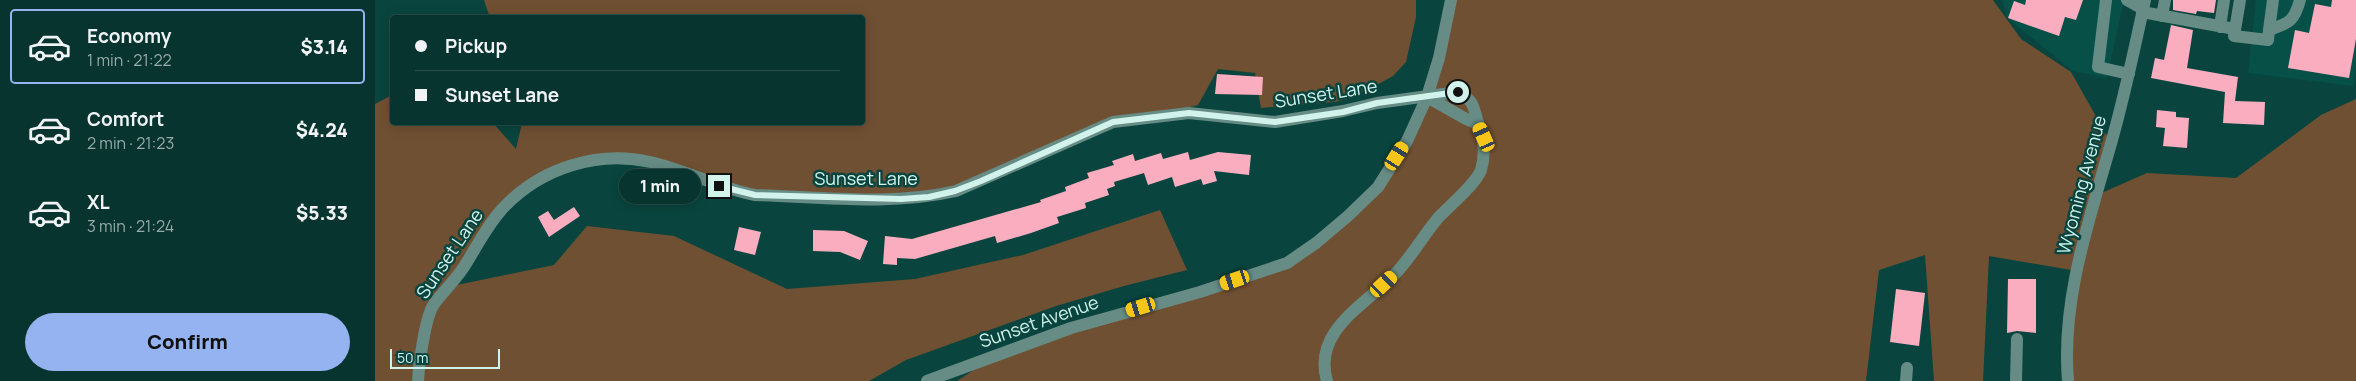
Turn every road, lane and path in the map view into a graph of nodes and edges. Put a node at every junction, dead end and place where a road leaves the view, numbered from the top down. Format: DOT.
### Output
graph roads {
  1 [pos="1451,0"];
  2 [pos="2106,0"];
  3 [pos="2127,0"];
  4 [pos="2165,0"];
  5 [pos="2224,0"];
  6 [pos="2240,0"];
  7 [pos="2273,0"];
  8 [pos="2300,0"];
  9 [pos="2143,7"];
  10 [pos="2162,16"];
  11 [pos="2220,27"];
  12 [pos="2235,29"];
  13 [pos="2269,30"];
  14 [pos="2129,74"];
  15 [pos="1427,97"];
  16 [pos="1479,124"];
  17 [pos="2017,339"];
  18 [pos="1907,368"];
  19 [pos="418,381"];
  20 [pos="927,381"];
  21 [pos="1327,381"];
  22 [pos="1906,381"];
  23 [pos="2017,381"];
  24 [pos="2068,381"];
  1 -- 15 [label="street, Sunset Avenue"];
  2 -- 14 [label="street"];
  3 -- 9 [label="street"];
  4 -- 10 [label="street"];
  5 -- 11 [label="street"];
  6 -- 12 [label="street"];
  7 -- 13 [label="street"];
  8 -- 13 [label="street"];
  9 -- 10 [label="street"];
  9 -- 14 [label="street, Wyoming Avenue"];
  10 -- 11 [label="street"];
  11 -- 12 [label="street"];
  12 -- 13 [label="street"];
  14 -- 24 [label="street, Wyoming Avenue"];
  15 -- 16 [label="street"];
  15 -- 16 [label="street, Sunset Lane"];
  15 -- 19 [label="street, Sunset Lane"];
  15 -- 20 [label="street, Sunset Avenue"];
  16 -- 21 [label="street"];
  17 -- 23 [label="street"];
  18 -- 22 [label="street"];
}
